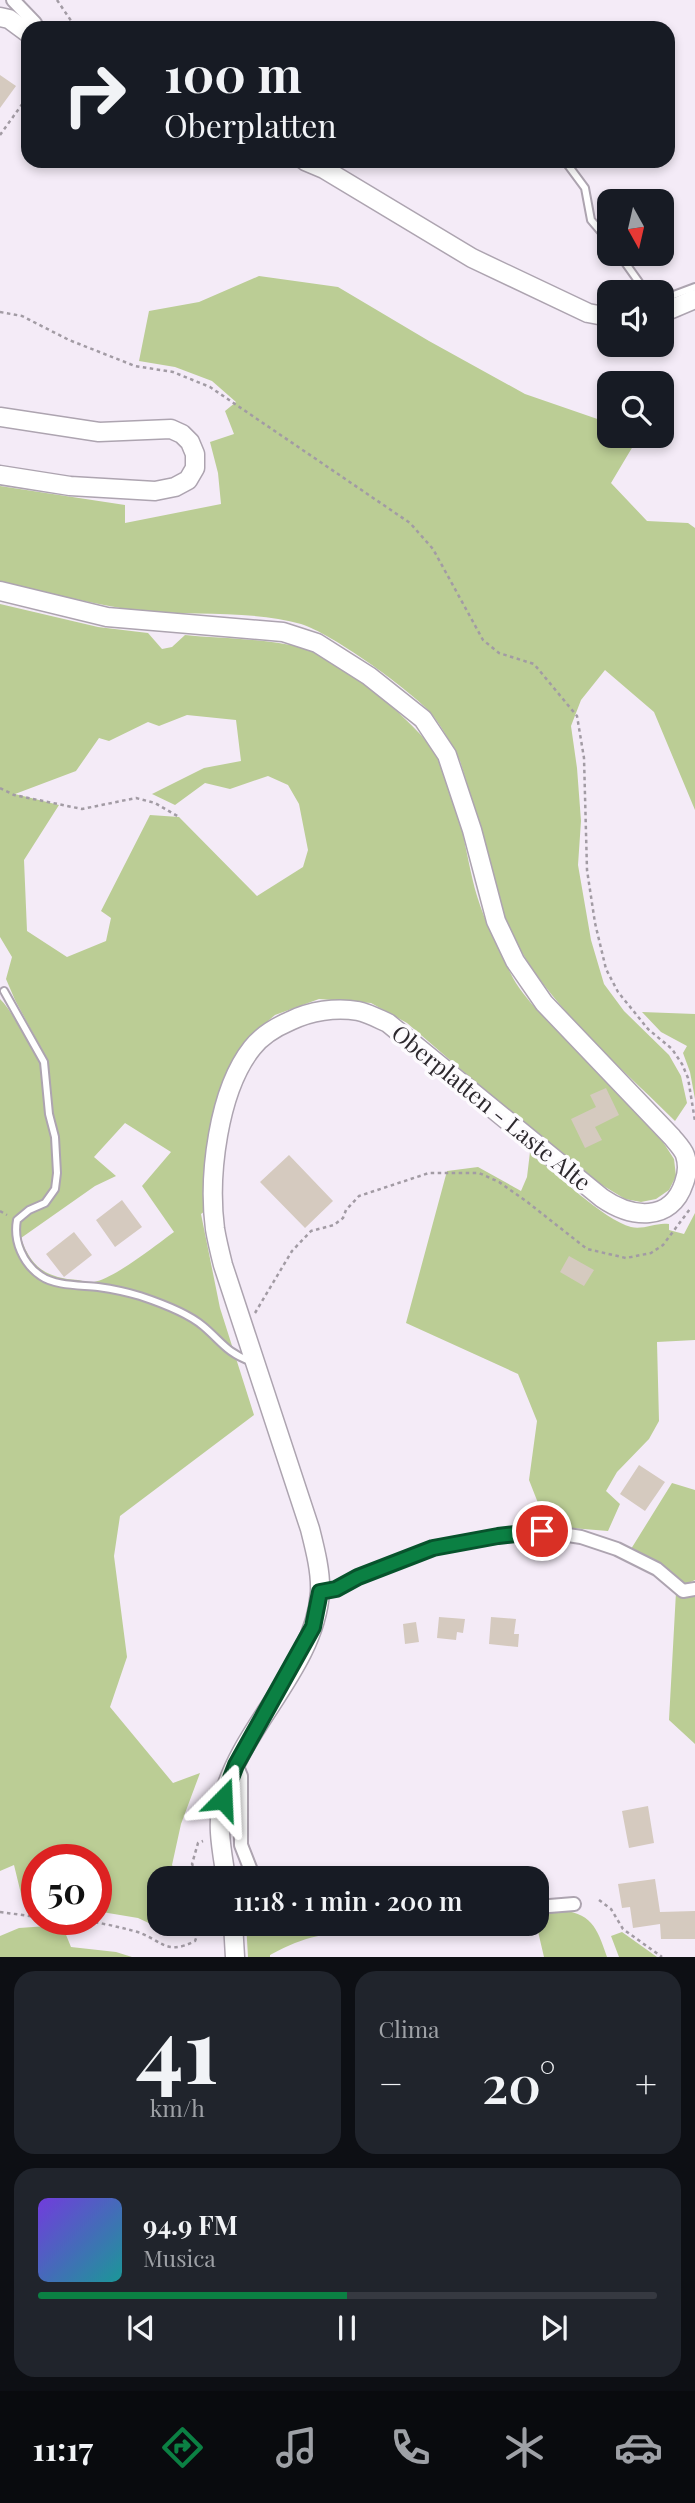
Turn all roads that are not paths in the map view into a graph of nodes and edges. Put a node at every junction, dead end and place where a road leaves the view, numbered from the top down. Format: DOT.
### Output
graph roads {
  1 [pos="13,0"];
  2 [pos="0,17"];
  3 [pos="33,21"];
  4 [pos="21,28"];
  5 [pos="322,168"];
  6 [pos="570,168"];
  7 [pos="597,227"];
  8 [pos="695,288"];
  9 [pos="674,295"];
  10 [pos="695,299"];
  11 [pos="674,308"];
  12 [pos="597,315"];
  13 [pos="0,417"];
  14 [pos="0,475"];
  15 [pos="0,591"];
  16 [pos="4,991"];
  17 [pos="255,1362"];
  18 [pos="695,1589"];
  19 [pos="320,1592"];
  20 [pos="236,1765"];
  21 [pos="224,1866"];
  22 [pos="249,1866"];
  23 [pos="574,1904"];
  24 [pos="549,1906"];
  25 [pos="234,1936"];
  26 [pos="235,1957"];
  1 -- 3 [label="street"];
  2 -- 4 [label="main road"];
  5 -- 12 [label="main road"];
  6 -- 7 [label="lane"];
  8 -- 9 [label="lane"];
  10 -- 11 [label="main road"];
  13 -- 14 [label="main road"];
  15 -- 17 [label="main road, Oberplatten - Laste Alte"];
  16 -- 17 [label="lane"];
  17 -- 19 [label="main road, Oberplatten - Laste Alte"];
  18 -- 19 [label="street"];
  19 -- 20 [label="main road, Oberplatten - Laste Alte"];
  20 -- 21 [label="main road, Oberplatten - Laste Alte"];
  20 -- 22 [label="street"];
  23 -- 24 [label="street"];
  25 -- 26 [label="main road"];
}
